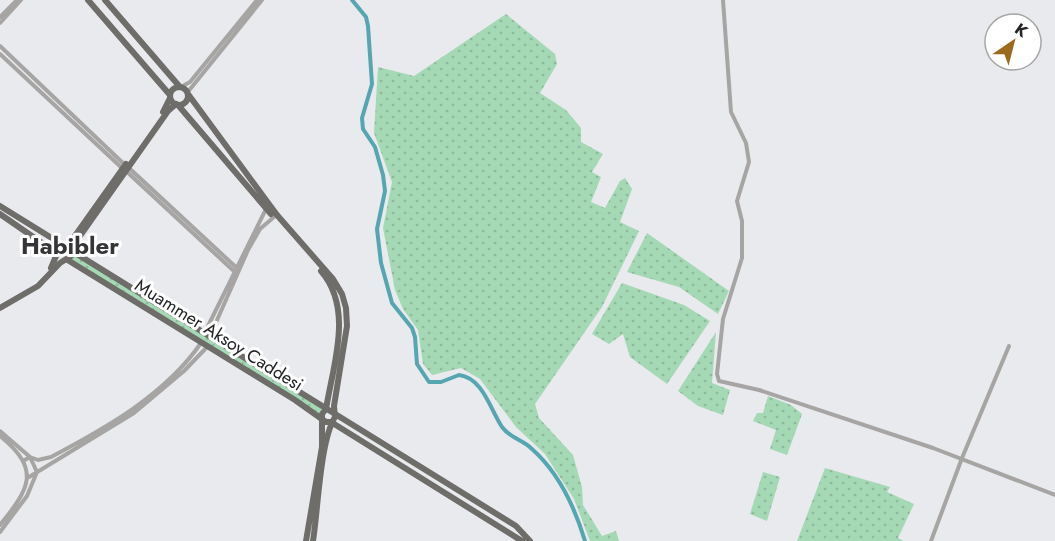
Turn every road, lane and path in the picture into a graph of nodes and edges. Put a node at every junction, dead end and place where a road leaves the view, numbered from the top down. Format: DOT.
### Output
graph roads {
  1 [pos="19,0"];
  2 [pos="88,0"];
  3 [pos="105,0"];
  4 [pos="257,0"];
  5 [pos="262,0"];
  6 [pos="723,0"];
  7 [pos="0,17"];
  8 [pos="0,23"];
  9 [pos="0,46"];
  10 [pos="0,54"];
  11 [pos="180,87"];
  12 [pos="188,94"];
  13 [pos="170,97"];
  14 [pos="177,104"];
  15 [pos="70,116"];
  16 [pos="126,168"];
  17 [pos="0,206"];
  18 [pos="266,208"];
  19 [pos="0,214"];
  20 [pos="274,217"];
  21 [pos="68,248"];
  22 [pos="58,255"];
  23 [pos="66,259"];
  24 [pos="237,271"];
  25 [pos="0,307"];
  26 [pos="202,331"];
  27 [pos="210,336"];
  28 [pos="205,344"];
  29 [pos="1009,346"];
  30 [pos="147,400"];
  31 [pos="326,410"];
  32 [pos="334,413"];
  33 [pos="323,420"];
  34 [pos="331,422"];
  35 [pos="0,431"];
  36 [pos="0,436"];
  37 [pos="30,457"];
  38 [pos="962,458"];
  39 [pos="23,461"];
  40 [pos="37,472"];
  41 [pos="29,477"];
  42 [pos="1055,495"];
  43 [pos="0,525"];
  44 [pos="0,532"];
  45 [pos="521,540"];
  46 [pos="306,541"];
  47 [pos="313,541"];
  48 [pos="530,541"];
  49 [pos="931,541"];
  1 -- 7 [label="street"];
  1 -- 8 [label="street"];
  2 -- 13 [label="main road"];
  3 -- 11 [label="main road"];
  4 -- 11 [label="street"];
  5 -- 12 [label="street"];
  6 -- 38 [label="street"];
  9 -- 15 [label="street"];
  10 -- 15 [label="street"];
  11 -- 12 [label="main road"];
  11 -- 13 [label="main road"];
  12 -- 14 [label="main road"];
  12 -- 32 [label="main road"];
  13 -- 14 [label="main road"];
  13 -- 16 [label="main road"];
  14 -- 16 [label="main road"];
  14 -- 18 [label="main road"];
  15 -- 16 [label="street"];
  15 -- 16 [label="street"];
  16 -- 21 [label="main road"];
  16 -- 24 [label="street"];
  17 -- 21 [label="main road, Muammer Aksoy Caddesi"];
  18 -- 20 [label="main road"];
  18 -- 24 [label="street"];
  19 -- 22 [label="main road"];
  20 -- 24 [label="street"];
  20 -- 31 [label="main road"];
  21 -- 22 [label="main road"];
  21 -- 23 [label="main road"];
  21 -- 26 [label="main road, Muammer Aksoy Caddesi"];
  22 -- 23 [label="main road, Muammer Aksoy Caddesi"];
  22 -- 25 [label="main road"];
  23 -- 25 [label="main road"];
  23 -- 28 [label="main road, Muammer Aksoy Caddesi"];
  24 -- 26 [label="street"];
  24 -- 27 [label="street"];
  26 -- 27 [label="main road, Muammer Aksoy Caddesi"];
  27 -- 31 [label="main road, Muammer Aksoy Caddesi"];
  28 -- 30 [label="street"];
  28 -- 33 [label="main road, Muammer Aksoy Caddesi"];
  29 -- 38 [label="street"];
  30 -- 37 [label="street"];
  30 -- 40 [label="street"];
  31 -- 32 [label="main road"];
  31 -- 33 [label="main road"];
  32 -- 34 [label="main road"];
  32 -- 48 [label="main road"];
  33 -- 34 [label="main road"];
  33 -- 46 [label="main road"];
  34 -- 45 [label="main road"];
  34 -- 47 [label="main road"];
  35 -- 37 [label="street"];
  36 -- 39 [label="street"];
  37 -- 39 [label="street"];
  37 -- 40 [label="street"];
  38 -- 42 [label="street"];
  38 -- 49 [label="street"];
  39 -- 41 [label="street"];
  40 -- 41 [label="street"];
  40 -- 44 [label="street"];
  41 -- 43 [label="street"];
}
